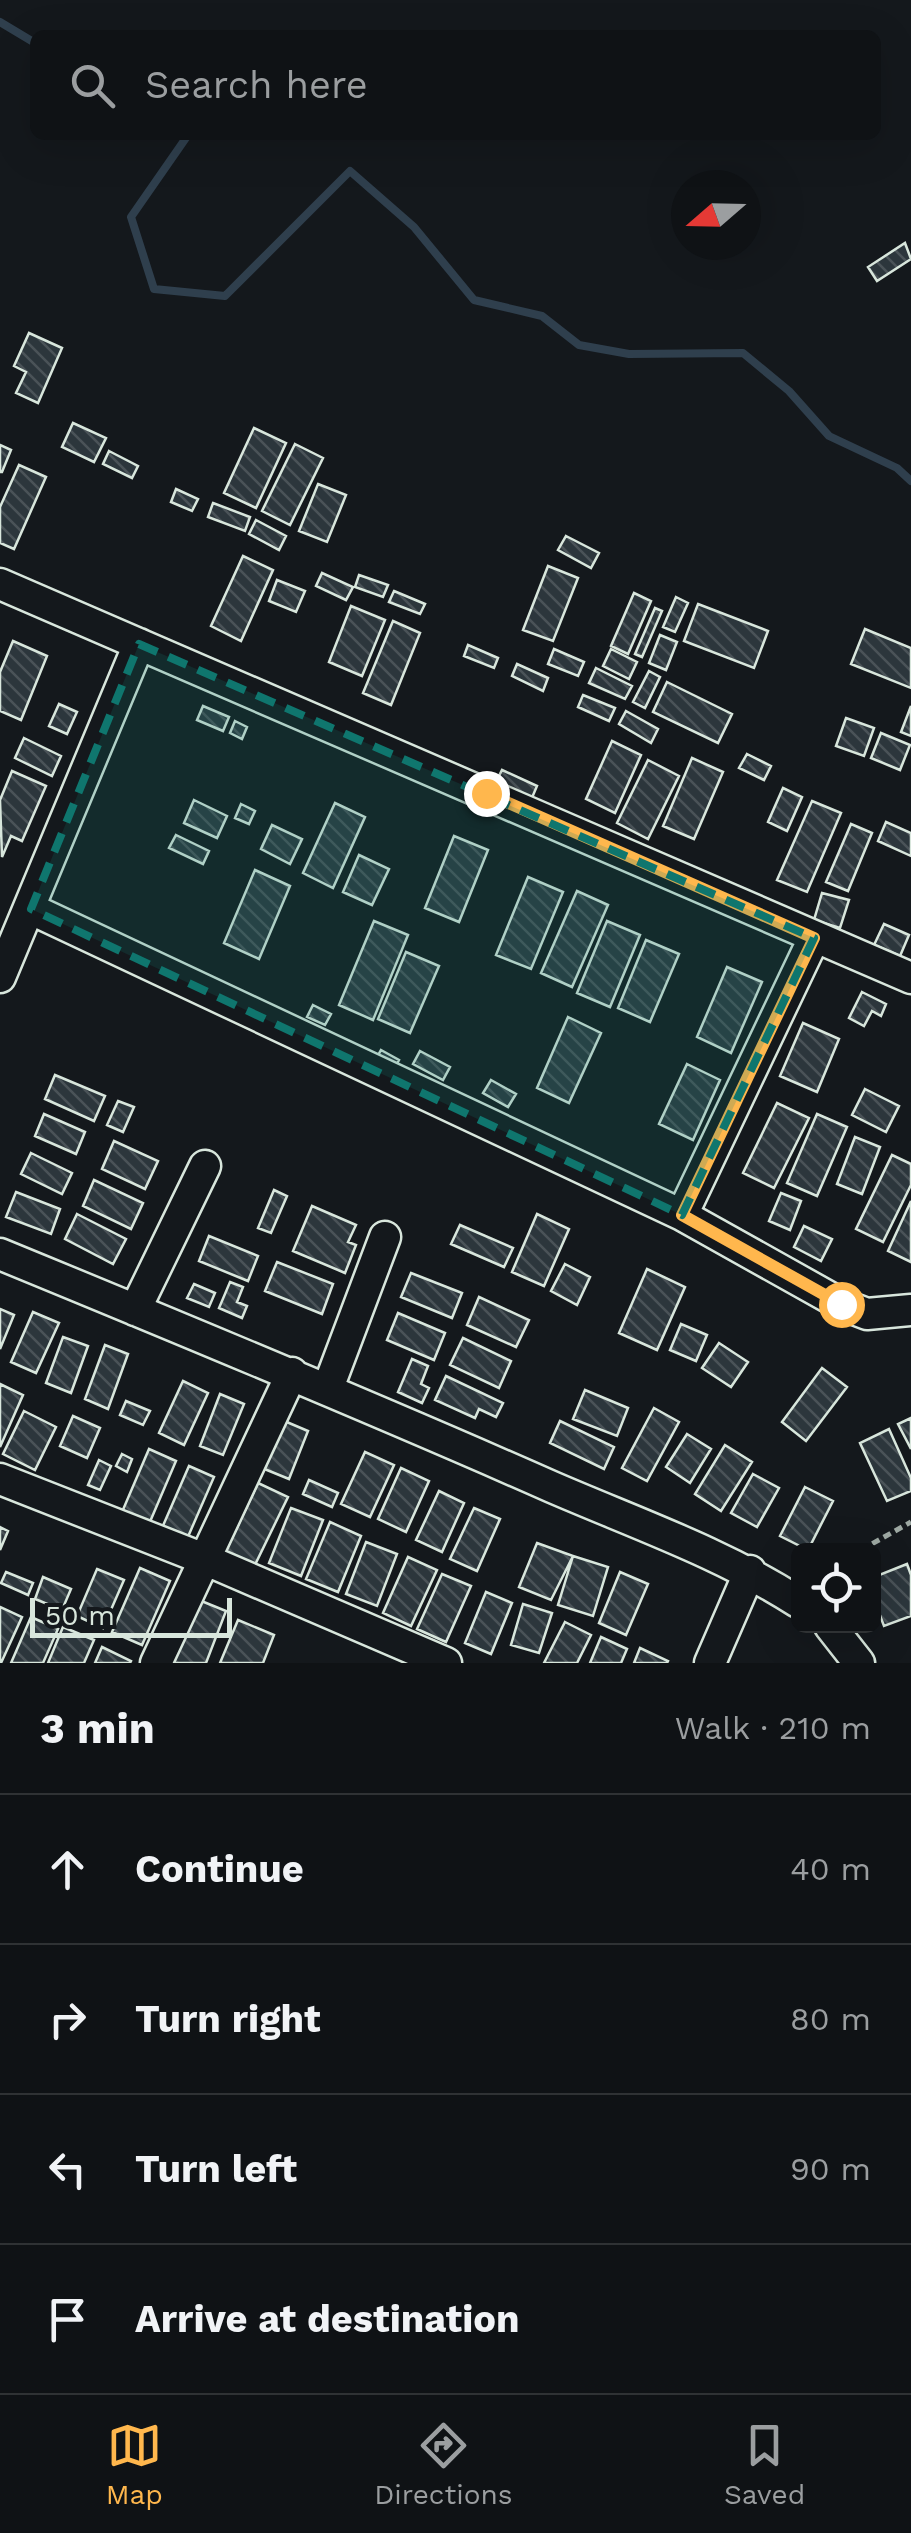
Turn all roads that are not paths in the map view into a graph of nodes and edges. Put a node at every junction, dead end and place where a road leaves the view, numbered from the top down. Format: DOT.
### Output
graph roads {
  1 [pos="0,584"];
  2 [pos="139,644"];
  3 [pos="31,910"];
  4 [pos="814,938"];
  5 [pos="0,976"];
  6 [pos="911,978"];
  7 [pos="206,1166"];
  8 [pos="682,1215"];
  9 [pos="385,1237"];
  10 [pos="0,1254"];
  11 [pos="135,1310"];
  12 [pos="911,1310"];
  13 [pos="292,1373"];
  14 [pos="328,1388"];
  15 [pos="0,1479"];
  16 [pos="204,1559"];
  17 [pos="750,1571"];
  18 [pos="791,1597"];
  19 [pos="835,1633"];
  20 [pos="156,1663"];
  21 [pos="446,1663"];
  22 [pos="710,1663"];
  23 [pos="859,1663"];
  1 -- 2 [label="street"];
  2 -- 3 [label="street"];
  2 -- 4 [label="street"];
  3 -- 5 [label="street"];
  3 -- 8 [label="street"];
  4 -- 6 [label="street"];
  4 -- 8 [label="street"];
  7 -- 11 [label="street"];
  8 -- 12 [label="street"];
  9 -- 14 [label="street"];
  10 -- 11 [label="street"];
  11 -- 13 [label="street"];
  13 -- 14 [label="street"];
  13 -- 16 [label="street"];
  14 -- 17 [label="street"];
  15 -- 16 [label="street"];
  16 -- 20 [label="street"];
  16 -- 21 [label="street"];
  17 -- 18 [label="street"];
  17 -- 22 [label="street"];
  19 -- 23 [label="street"];
}
